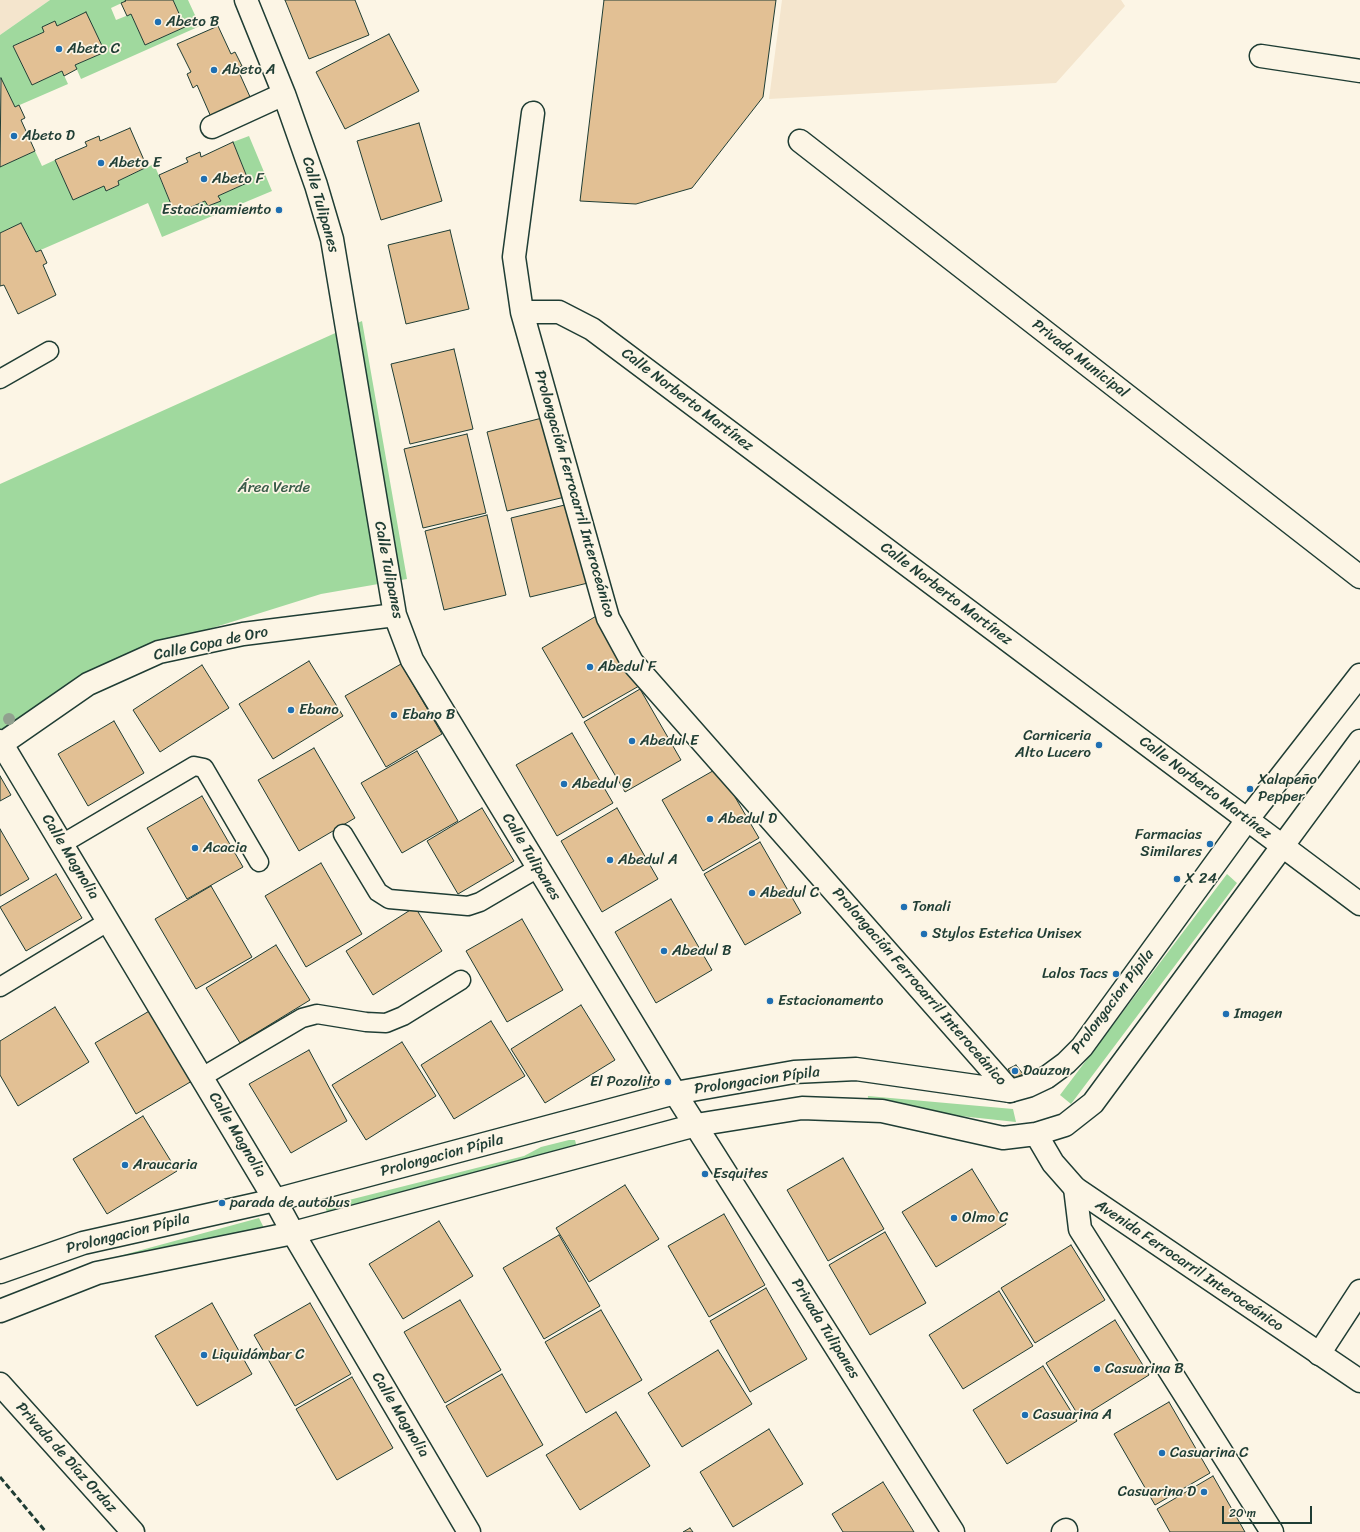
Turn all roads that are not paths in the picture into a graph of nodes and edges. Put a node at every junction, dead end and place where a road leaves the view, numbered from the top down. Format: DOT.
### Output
graph roads {
  1 [pos="246,0"];
  2 [pos="1261,56"];
  3 [pos="1360,71"];
  4 [pos="284,94"];
  5 [pos="533,113"];
  6 [pos="212,127"];
  7 [pos="800,142"];
  8 [pos="522,312"];
  9 [pos="49,351"];
  10 [pos="0,379"];
  11 [pos="1360,577"];
  12 [pos="395,615"];
  13 [pos="1360,675"];
  14 [pos="1360,741"];
  15 [pos="1,742"];
  16 [pos="1247,820"];
  17 [pos="343,834"];
  18 [pos="62,844"];
  19 [pos="1283,847"];
  20 [pos="259,862"];
  21 [pos="538,868"];
  22 [pos="1360,904"];
  23 [pos="109,921"];
  24 [pos="461,980"];
  25 [pos="0,987"];
  26 [pos="202,1077"];
  27 [pos="1010,1091"];
  28 [pos="675,1093"];
  29 [pos="696,1125"];
  30 [pos="1036,1134"];
  31 [pos="1074,1188"];
  32 [pos="275,1200"];
  33 [pos="293,1233"];
  34 [pos="83,1243"];
  35 [pos="0,1272"];
  36 [pos="97,1273"];
  37 [pos="1360,1291"];
  38 [pos="0,1311"];
  39 [pos="1319,1354"];
  40 [pos="1360,1381"];
  41 [pos="0,1384"];
  42 [pos="133,1532"];
  43 [pos="469,1532"];
  44 [pos="953,1532"];
  45 [pos="1272,1532"];
  1 -- 4 [label="street, Calle Tulipanes"];
  2 -- 3 [label="street"];
  4 -- 6 [label="street"];
  4 -- 12 [label="street, Calle Tulipanes"];
  5 -- 8 [label="street, Prolongación Ferrocarril Interoceánico"];
  7 -- 11 [label="street, Privada Municipal"];
  8 -- 16 [label="street, Calle Norberto Martínez"];
  8 -- 27 [label="street, Prolongación Ferrocarril Interoceánico"];
  9 -- 10 [label="lane"];
  12 -- 15 [label="street, Calle Copa de Oro"];
  12 -- 21 [label="street, Calle Tulipanes"];
  13 -- 16 [label="street, Prolongacion Pípila"];
  14 -- 19 [label="street, Prolongacion Pípila"];
  15 -- 18 [label="street, Calle Magnolia"];
  16 -- 19 [label="street, Calle Norberto Martínez"];
  16 -- 27 [label="street, Prolongacion Pípila"];
  17 -- 21 [label="lane"];
  18 -- 20 [label="lane"];
  18 -- 23 [label="street, Calle Magnolia"];
  19 -- 22 [label="street, Calle Norberto Martínez"];
  19 -- 30 [label="street, Prolongacion Pípila"];
  21 -- 28 [label="street, Calle Tulipanes"];
  23 -- 25 [label="lane"];
  23 -- 26 [label="street, Calle Magnolia"];
  24 -- 26 [label="lane"];
  26 -- 32 [label="street, Calle Magnolia"];
  27 -- 28 [label="street, Prolongacion Pípila"];
  28 -- 29 [label="street, Calle Tulipanes"];
  28 -- 32 [label="street, Prolongacion Pípila"];
  29 -- 30 [label="street, Prolongacion Pípila"];
  29 -- 33 [label="street, Prolongacion Pípila"];
  29 -- 44 [label="street, Privada Tulipanes"];
  30 -- 31 [label="street, Avenida Ferrocarril Interoceánico"];
  31 -- 39 [label="street, Avenida Ferrocarril Interoceánico"];
  31 -- 45 [label="street"];
  32 -- 33 [label="street, Calle Magnolia"];
  32 -- 34 [label="street, Prolongacion Pípila"];
  33 -- 36 [label="street, Prolongacion Pípila"];
  33 -- 43 [label="street, Calle Magnolia"];
  34 -- 35 [label="street, Prolongacion Pípila"];
  34 -- 36 [label="street"];
  36 -- 38 [label="street, Prolongacion Pípila"];
  37 -- 39 [label="street"];
  39 -- 40 [label="street, Avenida Ferrocarril Interoceánico"];
  41 -- 42 [label="street, Privada de Díaz Ordaz"];
}
